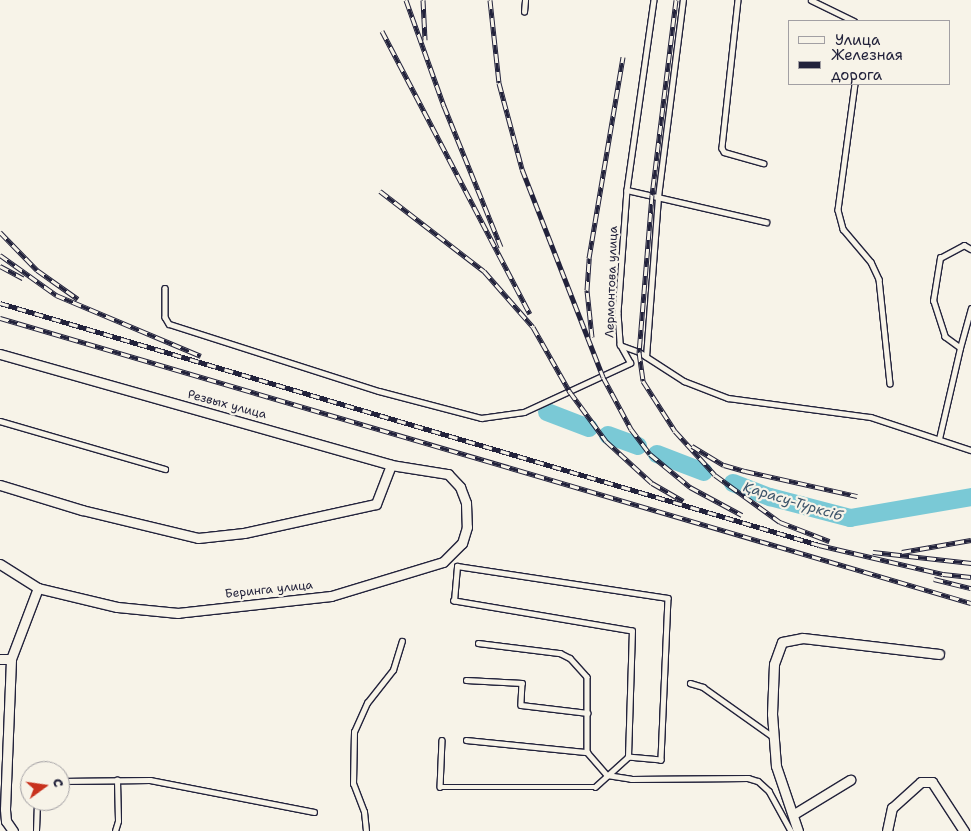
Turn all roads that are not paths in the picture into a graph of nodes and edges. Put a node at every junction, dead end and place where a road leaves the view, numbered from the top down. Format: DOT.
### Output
graph roads {
  1 [pos="525,0"];
  2 [pos="654,0"];
  3 [pos="683,0"];
  4 [pos="738,0"];
  5 [pos="811,0"];
  6 [pos="524,12"];
  7 [pos="852,20"];
  8 [pos="855,85"];
  9 [pos="763,163"];
  10 [pos="627,190"];
  11 [pos="658,197"];
  12 [pos="766,222"];
  13 [pos="971,249"];
  14 [pos="165,288"];
  15 [pos="971,308"];
  16 [pos="620,345"];
  17 [pos="960,348"];
  18 [pos="0,354"];
  19 [pos="646,357"];
  20 [pos="890,383"];
  21 [pos="0,421"];
  22 [pos="939,439"];
  23 [pos="971,450"];
  24 [pos="391,465"];
  25 [pos="165,468"];
  26 [pos="448,474"];
  27 [pos="0,485"];
  28 [pos="0,564"];
  29 [pos="38,588"];
  30 [pos="402,641"];
  31 [pos="478,643"];
  32 [pos="939,654"];
  33 [pos="0,659"];
  34 [pos="11,659"];
  35 [pos="466,680"];
  36 [pos="690,683"];
  37 [pos="588,713"];
  38 [pos="774,737"];
  39 [pos="442,740"];
  40 [pos="466,740"];
  41 [pos="587,752"];
  42 [pos="628,757"];
  43 [pos="607,775"];
  44 [pos="117,780"];
  45 [pos="850,780"];
  46 [pos="70,781"];
  47 [pos="37,811"];
  48 [pos="314,812"];
  49 [pos="794,814"];
  50 [pos="13,831"];
  51 [pos="36,831"];
  52 [pos="115,831"];
  53 [pos="366,831"];
  54 [pos="791,831"];
  55 [pos="798,831"];
  56 [pos="887,831"];
  57 [pos="964,831"];
  1 -- 6 [label="lane"];
  2 -- 10 [label="lane, Лермонтова улица"];
  3 -- 11 [label="lane"];
  4 -- 9 [label="lane"];
  5 -- 7 [label="lane"];
  8 -- 20 [label="lane"];
  10 -- 11 [label="lane"];
  10 -- 16 [label="lane, Лермонтова улица"];
  11 -- 12 [label="lane"];
  11 -- 19 [label="lane"];
  13 -- 17 [label="lane"];
  14 -- 16 [label="lane"];
  15 -- 17 [label="lane"];
  16 -- 19 [label="lane, Лермонтова улица"];
  17 -- 22 [label="lane"];
  18 -- 24 [label="street, Резвых улица"];
  19 -- 22 [label="lane, Лермонтова улица"];
  21 -- 25 [label="lane"];
  22 -- 23 [label="lane, Лермонтова улица"];
  24 -- 26 [label="street, Резвых улица"];
  24 -- 27 [label="street"];
  26 -- 29 [label="street, Беринга улица"];
  28 -- 29 [label="street, Беринга улица"];
  29 -- 34 [label="street"];
  30 -- 53 [label="lane"];
  31 -- 37 [label="lane"];
  32 -- 38 [label="street"];
  33 -- 34 [label="street"];
  34 -- 50 [label="street"];
  35 -- 37 [label="lane"];
  36 -- 38 [label="lane"];
  37 -- 41 [label="lane"];
  38 -- 49 [label="street"];
  39 -- 43 [label="lane"];
  40 -- 41 [label="lane"];
  41 -- 43 [label="lane"];
  42 -- 42 [label="lane"];
  42 -- 43 [label="lane"];
  43 -- 54 [label="lane"];
  44 -- 46 [label="lane"];
  44 -- 48 [label="lane"];
  44 -- 52 [label="lane"];
  45 -- 49 [label="street"];
  47 -- 51 [label="lane"];
  49 -- 55 [label="street"];
  56 -- 57 [label="street"];
}
